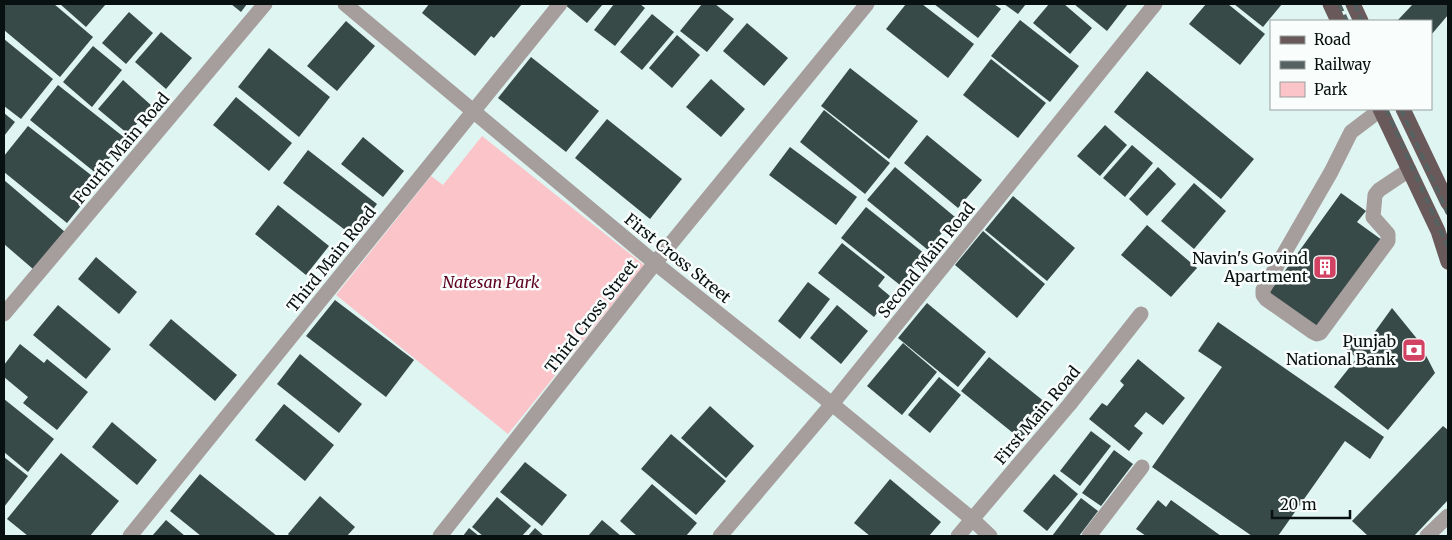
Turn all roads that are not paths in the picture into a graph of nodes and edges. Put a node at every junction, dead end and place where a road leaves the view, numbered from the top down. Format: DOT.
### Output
graph roads {
  1 [pos="265,4"];
  2 [pos="345,4"];
  3 [pos="560,4"];
  4 [pos="866,4"];
  5 [pos="1155,4"];
  6 [pos="1330,4"];
  7 [pos="1353,4"];
  8 [pos="1338,20"];
  9 [pos="1361,20"];
  10 [pos="1379,110"];
  11 [pos="1380,110"];
  12 [pos="1403,110"];
  13 [pos="474,111"];
  14 [pos="1409,170"];
  15 [pos="1448,203"];
  16 [pos="1448,262"];
  17 [pos="655,263"];
  18 [pos="4,314"];
  19 [pos="1141,314"];
  20 [pos="832,404"];
  21 [pos="1142,467"];
  22 [pos="1448,516"];
  23 [pos="972,519"];
  24 [pos="130,536"];
  25 [pos="440,536"];
  26 [pos="720,536"];
  27 [pos="958,536"];
  28 [pos="990,536"];
  29 [pos="1089,536"];
  30 [pos="1427,536"];
  1 -- 18 [label="street, Fourth Main Road"];
  2 -- 13 [label="street, First Cross Street"];
  3 -- 13 [label="street, Third Main Road"];
  4 -- 17 [label="street, Third Cross Street"];
  5 -- 20 [label="street, Second Main Road"];
  6 -- 8 [label="main road"];
  7 -- 9 [label="main road"];
  10 -- 14 [label="street"];
  11 -- 14 [label="main road"];
  12 -- 15 [label="main road"];
  13 -- 17 [label="street, First Cross Street"];
  13 -- 24 [label="street, Third Main Road"];
  14 -- 16 [label="main road"];
  17 -- 20 [label="street, First Cross Street"];
  17 -- 25 [label="street, Third Cross Street"];
  19 -- 23 [label="street, First Main Road"];
  20 -- 23 [label="street, First Cross Street"];
  20 -- 26 [label="street, Second Main Road"];
  21 -- 29 [label="street"];
  22 -- 30 [label="street"];
  23 -- 27 [label="street, First Main Road"];
  23 -- 28 [label="street, First Cross Street"];
}
